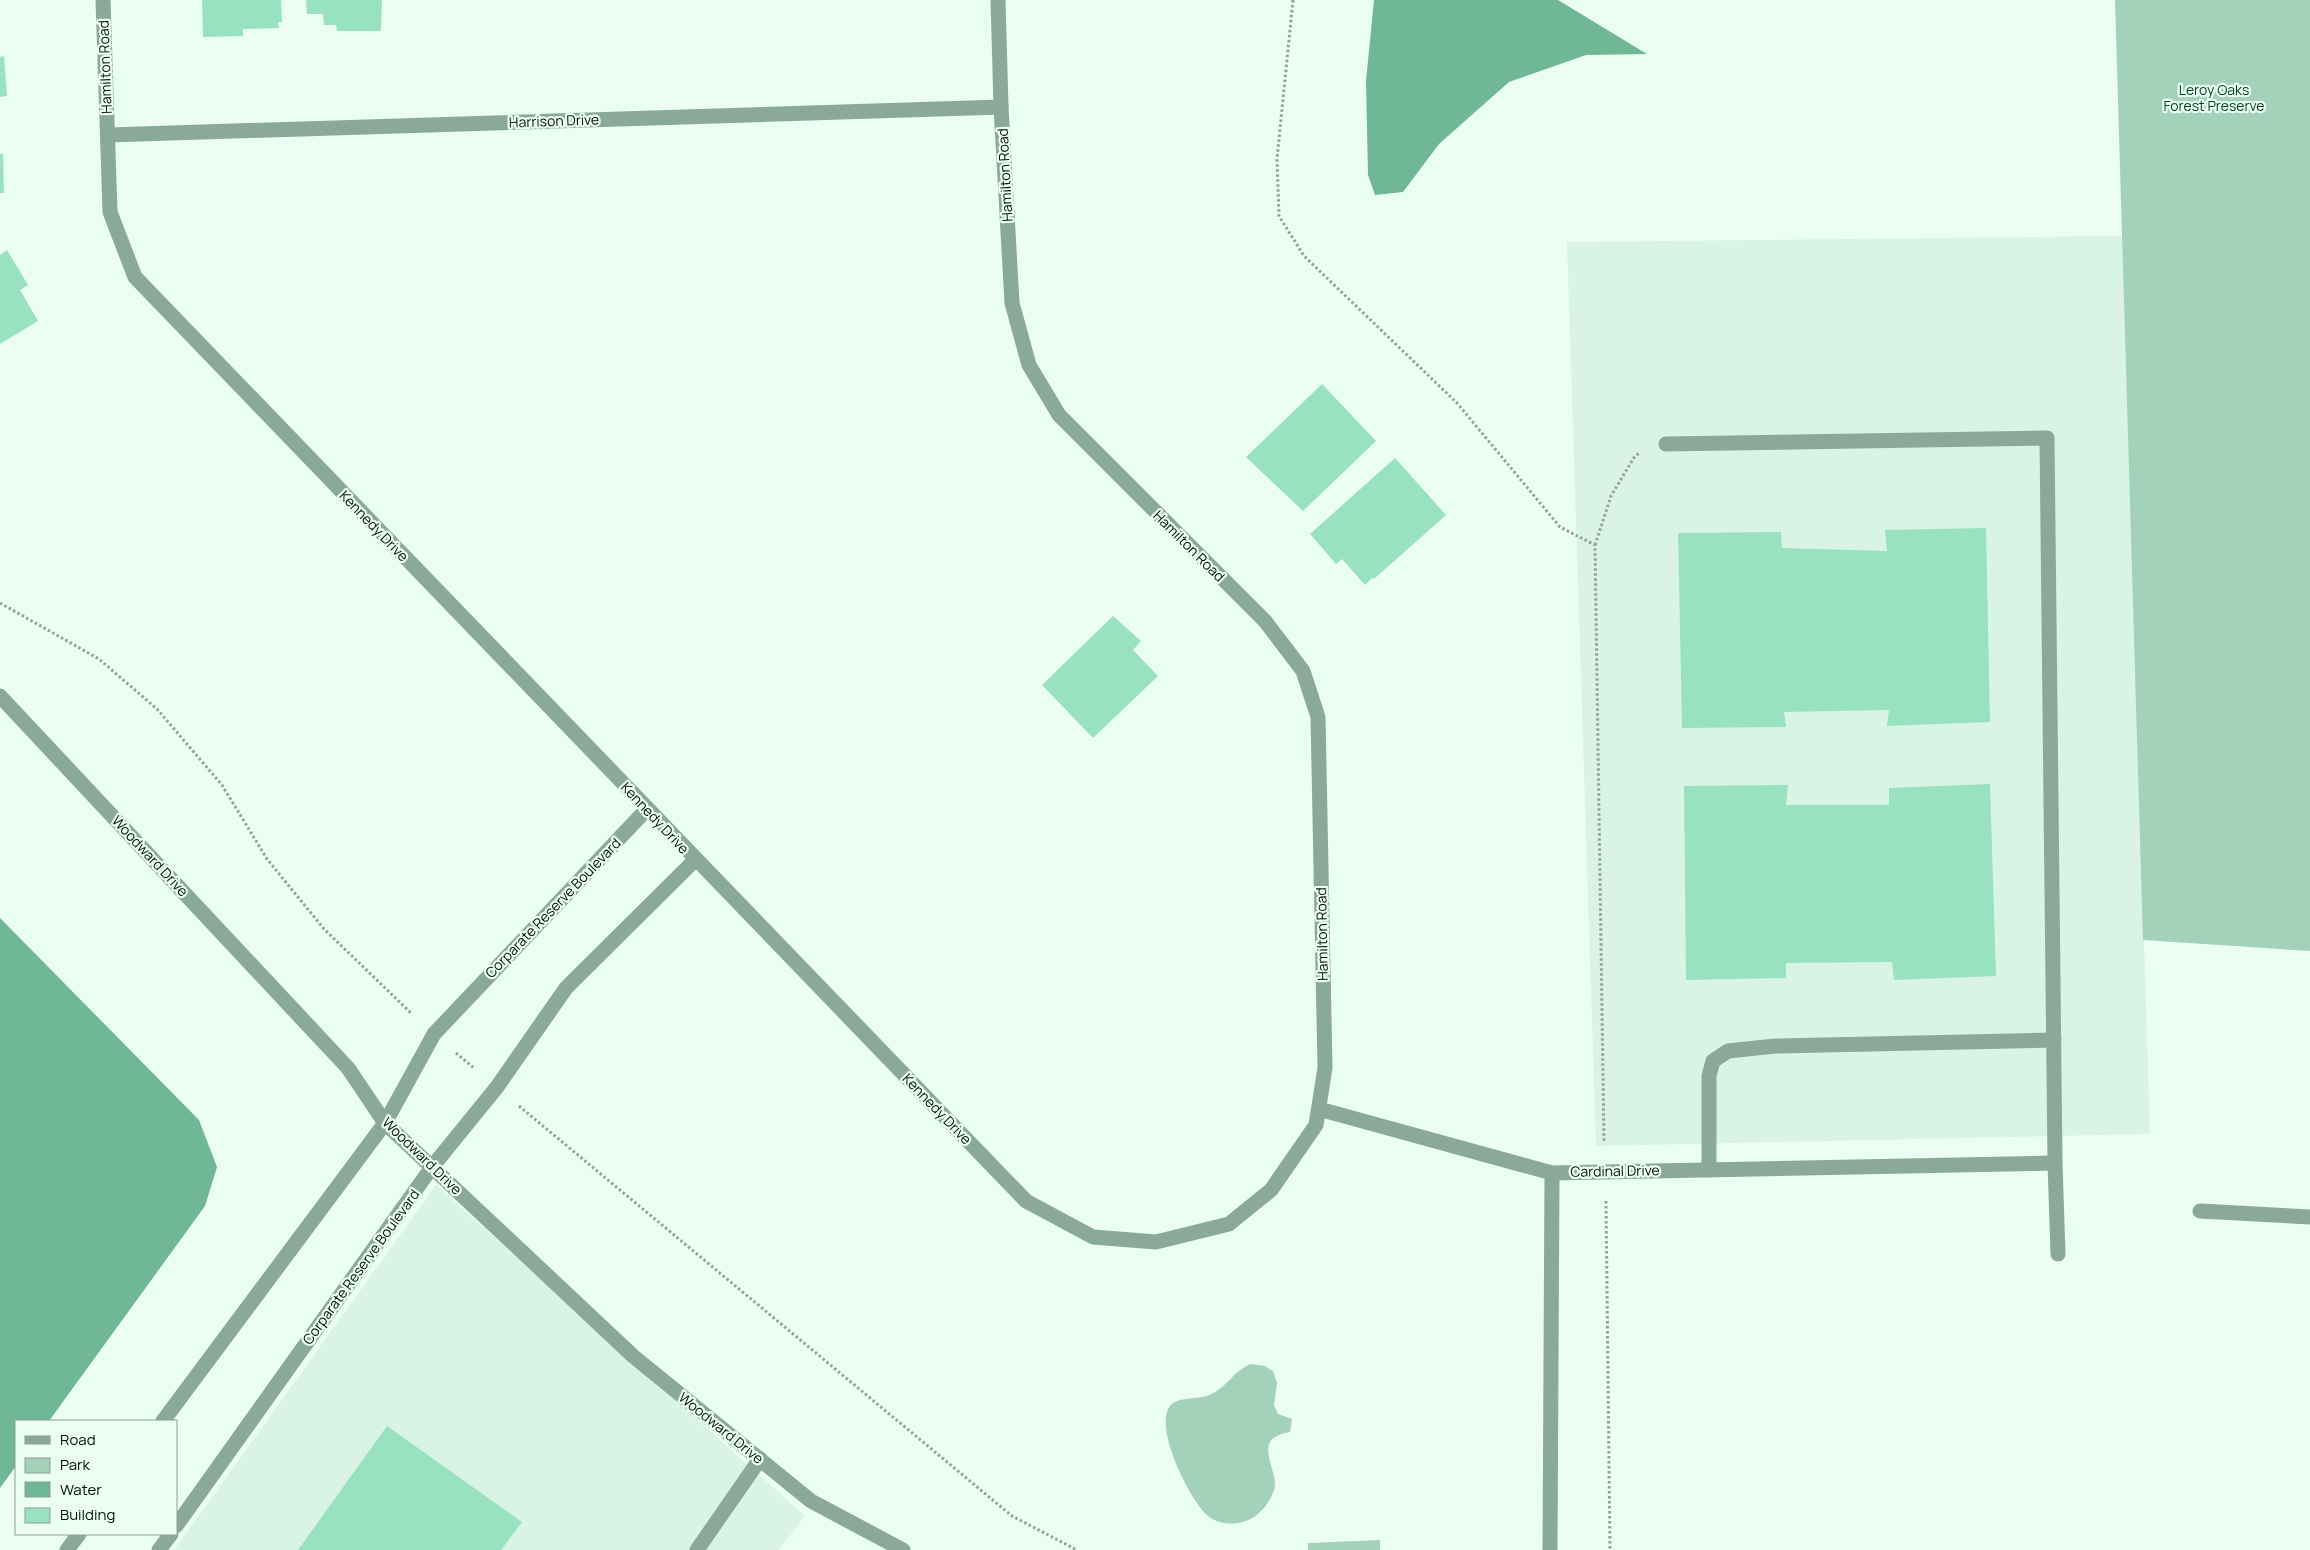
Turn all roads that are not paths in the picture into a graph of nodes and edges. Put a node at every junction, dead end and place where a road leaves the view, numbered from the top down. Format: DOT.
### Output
graph roads {
  1 [pos="103,0"];
  2 [pos="998,0"];
  3 [pos="1001,107"];
  4 [pos="108,135"];
  5 [pos="1666,444"];
  6 [pos="0,696"];
  7 [pos="647,809"];
  8 [pos="694,860"];
  9 [pos="2054,1040"];
  10 [pos="1319,1109"];
  11 [pos="385,1122"];
  12 [pos="2055,1163"];
  13 [pos="432,1167"];
  14 [pos="1708,1170"];
  15 [pos="1552,1172"];
  16 [pos="2200,1211"];
  17 [pos="2310,1217"];
  18 [pos="2058,1254"];
  19 [pos="164,1420"];
  20 [pos="760,1459"];
  21 [pos="178,1523"];
  22 [pos="78,1535"];
  23 [pos="169,1535"];
  24 [pos="67,1550"];
  25 [pos="159,1550"];
  26 [pos="697,1550"];
  27 [pos="903,1550"];
  28 [pos="1550,1550"];
  1 -- 4 [label="street, Hamilton Road"];
  2 -- 3 [label="street, Hamilton Road"];
  3 -- 4 [label="street, Harrison Drive"];
  3 -- 10 [label="street, Hamilton Road"];
  4 -- 7 [label="street, Kennedy Drive"];
  5 -- 9 [label="street"];
  6 -- 11 [label="street, Woodward Drive"];
  7 -- 8 [label="street, Kennedy Drive"];
  7 -- 11 [label="street, Corparate Reserve Boulevard"];
  8 -- 10 [label="street, Kennedy Drive"];
  8 -- 13 [label="street, Corparate Reserve Boulevard"];
  9 -- 12 [label="street"];
  9 -- 14 [label="street"];
  10 -- 15 [label="street"];
  11 -- 13 [label="street, Woodward Drive"];
  11 -- 19 [label="street, Corparate Reserve Boulevard"];
  12 -- 14 [label="street, Cardinal Drive"];
  12 -- 18 [label="street"];
  13 -- 20 [label="street, Woodward Drive"];
  13 -- 21 [label="street, Corparate Reserve Boulevard"];
  14 -- 15 [label="street, Cardinal Drive"];
  15 -- 28 [label="street, Cardinal Drive"];
  16 -- 17 [label="street"];
  20 -- 26 [label="street"];
  20 -- 27 [label="street, Woodward Drive"];
  22 -- 24 [label="street"];
  23 -- 25 [label="street"];
}
